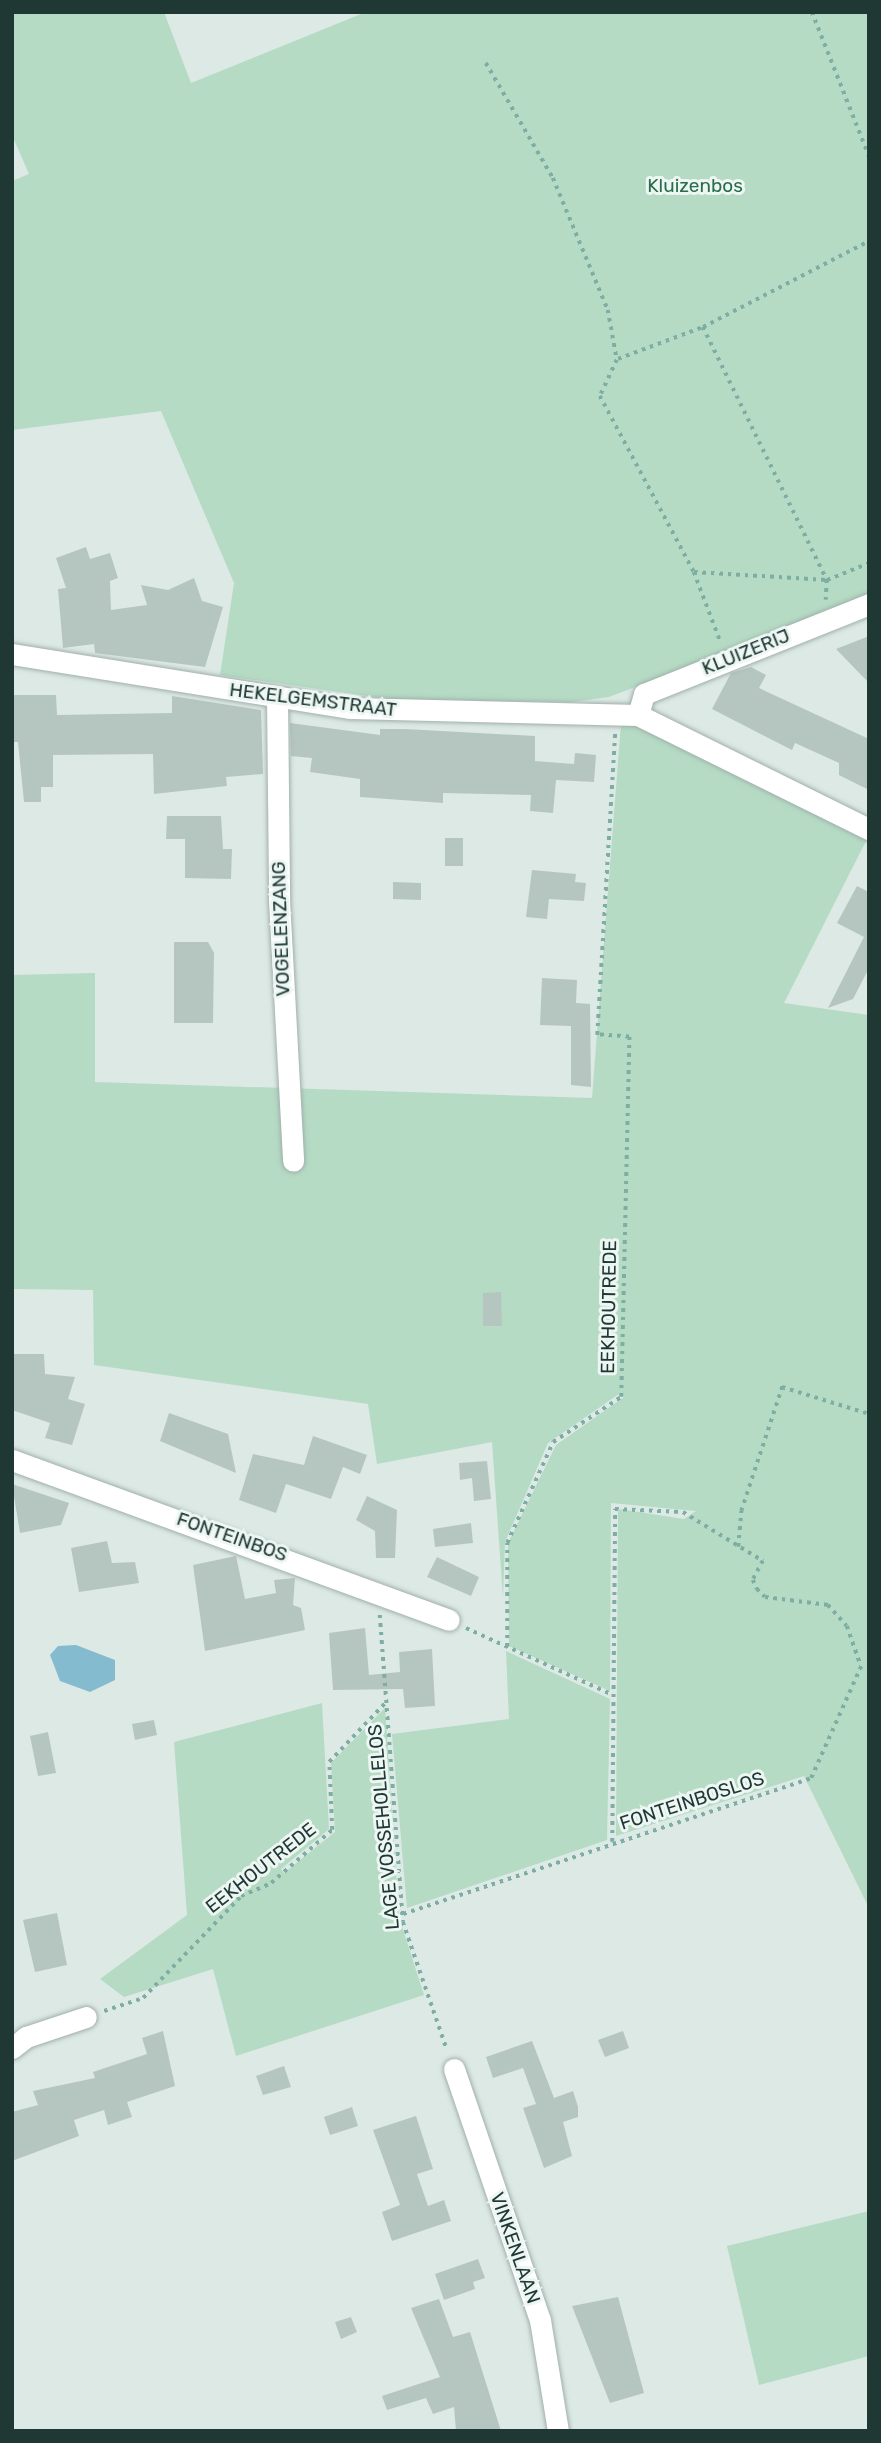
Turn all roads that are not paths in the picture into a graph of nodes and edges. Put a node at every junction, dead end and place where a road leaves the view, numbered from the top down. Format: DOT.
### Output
graph roads {
  1 [pos="869,604"];
  2 [pos="12,654"];
  3 [pos="277,697"];
  4 [pos="638,715"];
  5 [pos="869,829"];
  6 [pos="293,1161"];
  7 [pos="12,1460"];
  8 [pos="449,1620"];
  9 [pos="86,2017"];
  10 [pos="12,2048"];
  11 [pos="454,2069"];
  12 [pos="558,2431"];
  1 -- 4 [label="street, KLUIZERIJ"];
  2 -- 3 [label="street, HEKELGEMSTRAAT"];
  3 -- 4 [label="street, HEKELGEMSTRAAT"];
  3 -- 6 [label="street, VOGELENZANG"];
  4 -- 5 [label="street, HEKELGEMSTRAAT"];
  7 -- 8 [label="street, FONTEINBOS"];
  9 -- 10 [label="street"];
  11 -- 12 [label="street, VINKENLAAN"];
}
